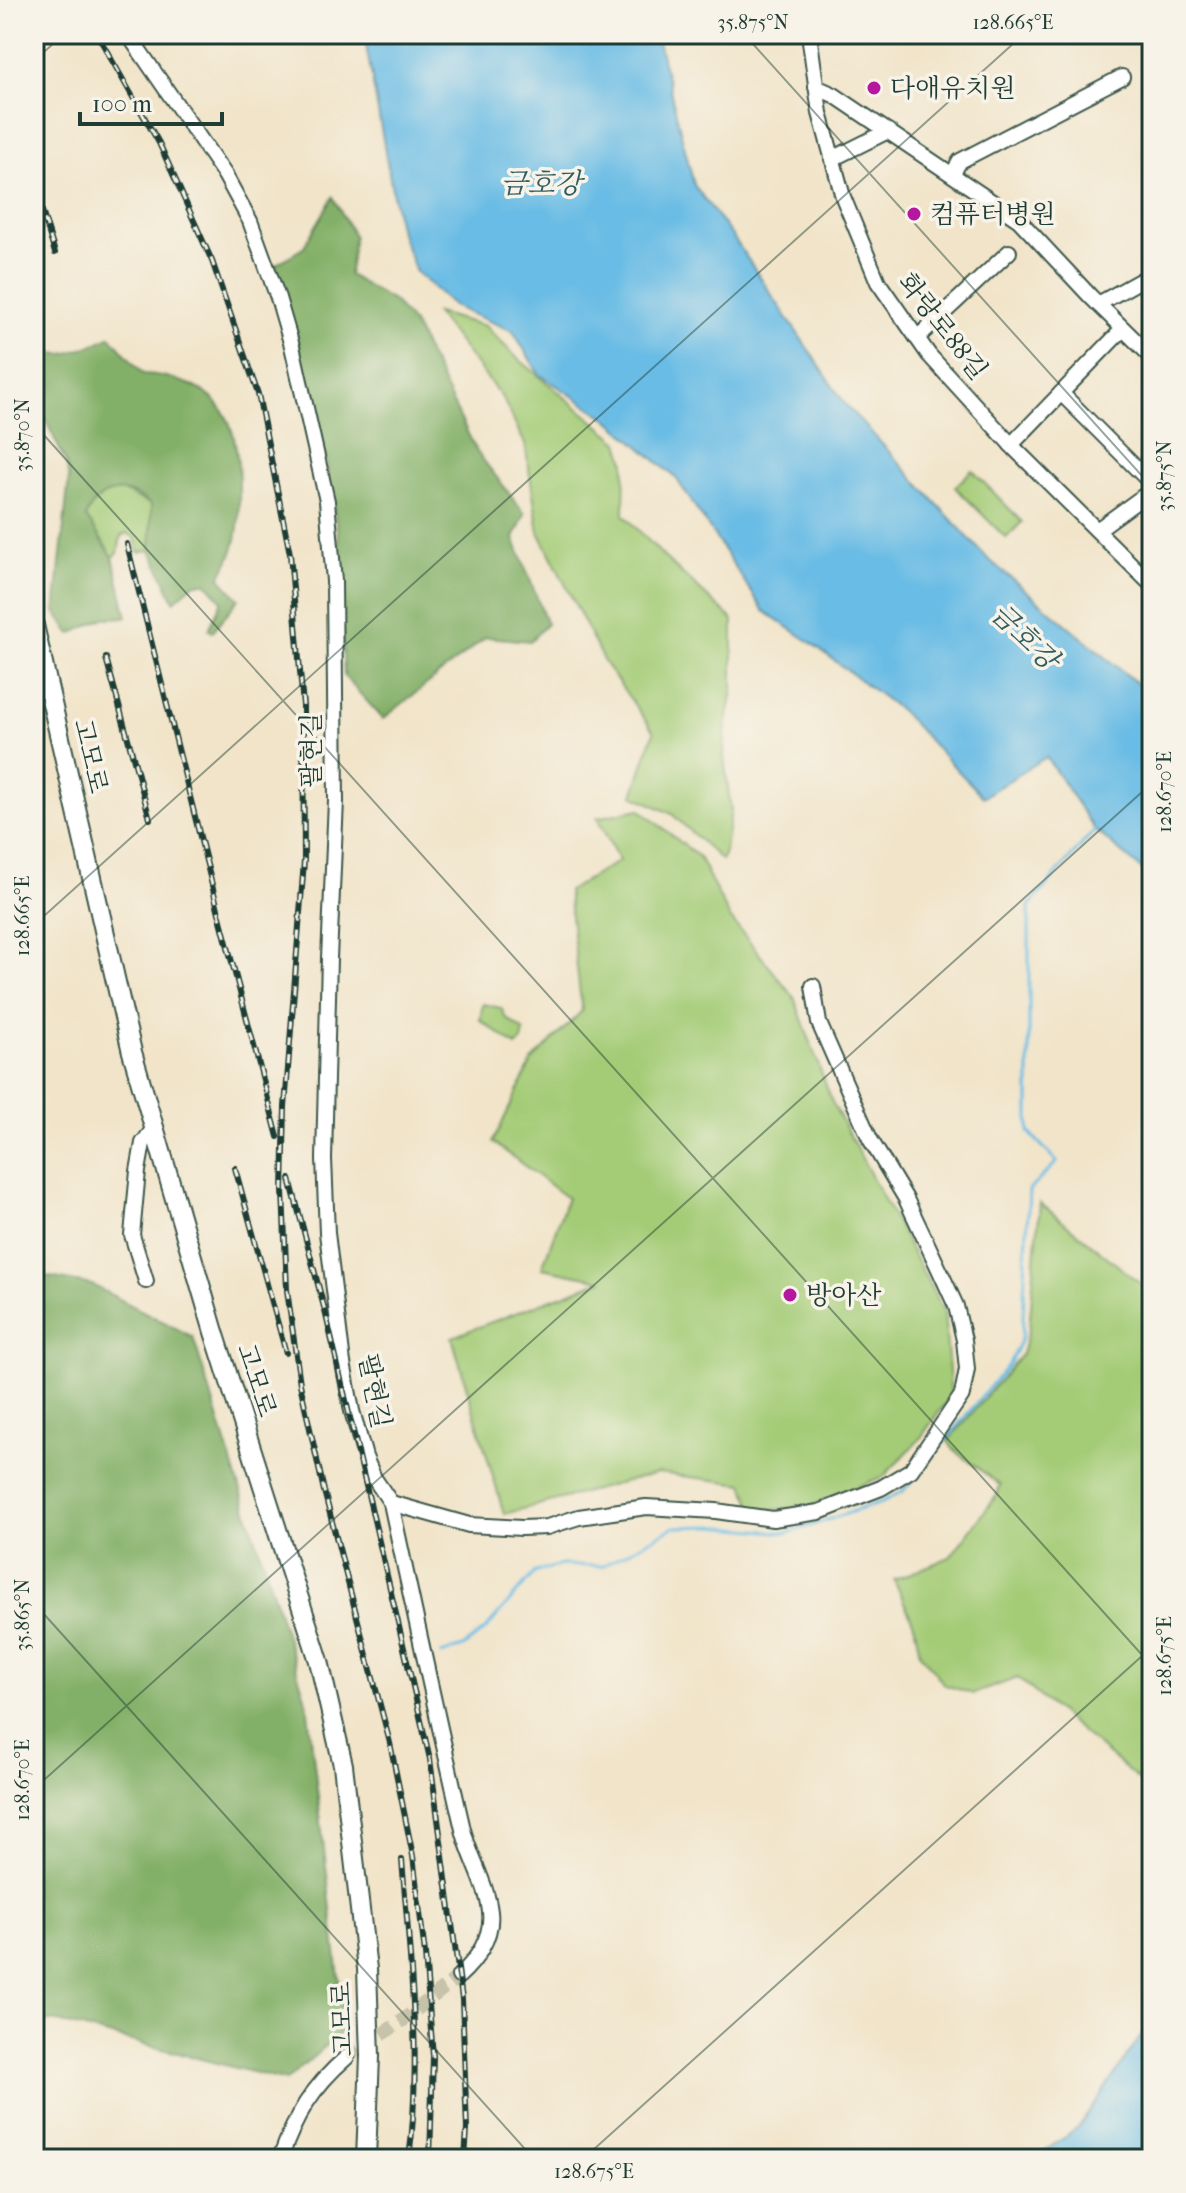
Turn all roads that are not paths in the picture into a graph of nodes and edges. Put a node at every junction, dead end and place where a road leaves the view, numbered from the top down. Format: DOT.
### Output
graph roads {
  1 [pos="128,34"];
  2 [pos="809,34"];
  3 [pos="1122,77"];
  4 [pos="816,87"];
  5 [pos="891,133"];
  6 [pos="832,159"];
  7 [pos="953,173"];
  8 [pos="1009,252"];
  9 [pos="1152,274"];
  10 [pos="1098,304"];
  11 [pos="1123,329"];
  12 [pos="917,338"];
  13 [pos="1152,357"];
  14 [pos="1061,393"];
  15 [pos="1011,445"];
  16 [pos="1152,487"];
  17 [pos="1097,530"];
  18 [pos="1152,585"];
  19 [pos="34,625"];
  20 [pos="813,986"];
  21 [pos="154,1128"];
  22 [pos="146,1281"];
  23 [pos="391,1503"];
  24 [pos="459,1976"];
  25 [pos="347,2057"];
  26 [pos="280,2159"];
  27 [pos="366,2159"];
  1 -- 23 [label="street, 팔현길"];
  2 -- 4 [label="street, 화랑로88길"];
  3 -- 7 [label="street"];
  4 -- 5 [label="street"];
  4 -- 6 [label="street, 화랑로88길"];
  5 -- 6 [label="street"];
  5 -- 7 [label="street"];
  6 -- 12 [label="street, 화랑로88길"];
  7 -- 10 [label="street"];
  8 -- 12 [label="street"];
  9 -- 10 [label="street"];
  10 -- 11 [label="street"];
  11 -- 13 [label="street"];
  11 -- 14 [label="street"];
  12 -- 15 [label="street, 화랑로88길"];
  14 -- 15 [label="street"];
  14 -- 16 [label="street"];
  15 -- 17 [label="street, 화랑로88길"];
  16 -- 17 [label="street"];
  17 -- 18 [label="street, 화랑로88길"];
  19 -- 21 [label="main road, 고모로"];
  20 -- 23 [label="street"];
  21 -- 22 [label="street"];
  21 -- 27 [label="main road, 고모로"];
  23 -- 24 [label="street, 팔현길"];
  25 -- 26 [label="street"];
}
